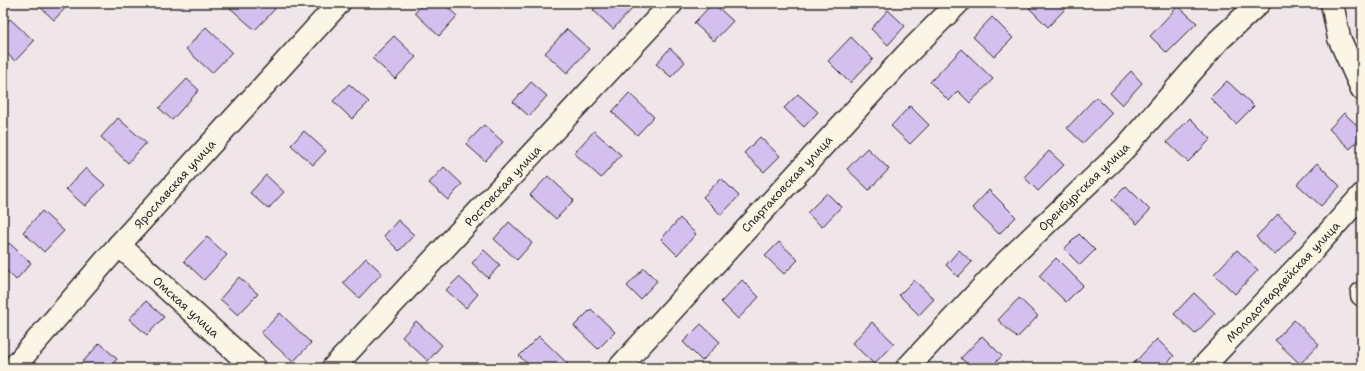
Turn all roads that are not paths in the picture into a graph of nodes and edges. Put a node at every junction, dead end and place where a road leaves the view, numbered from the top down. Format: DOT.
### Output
graph roads {
  1 [pos="339,3"];
  2 [pos="672,3"];
  3 [pos="958,3"];
  4 [pos="1258,3"];
  5 [pos="1332,3"];
  6 [pos="1362,89"];
  7 [pos="1362,194"];
  8 [pos="119,245"];
  9 [pos="13,368"];
  10 [pos="254,368"];
  11 [pos="333,368"];
  12 [pos="619,368"];
  13 [pos="907,368"];
  14 [pos="1202,368"];
  1 -- 8 [label="street, Ярославская улица"];
  2 -- 11 [label="street, Ростовская улица"];
  3 -- 12 [label="street, Спартаковская улица"];
  4 -- 13 [label="street, Оренбургская улица"];
  5 -- 6 [label="street"];
  7 -- 14 [label="street, Молодогвардейская улица"];
  8 -- 9 [label="street, Ярославская улица"];
  8 -- 10 [label="street, Омская улица"];
}
